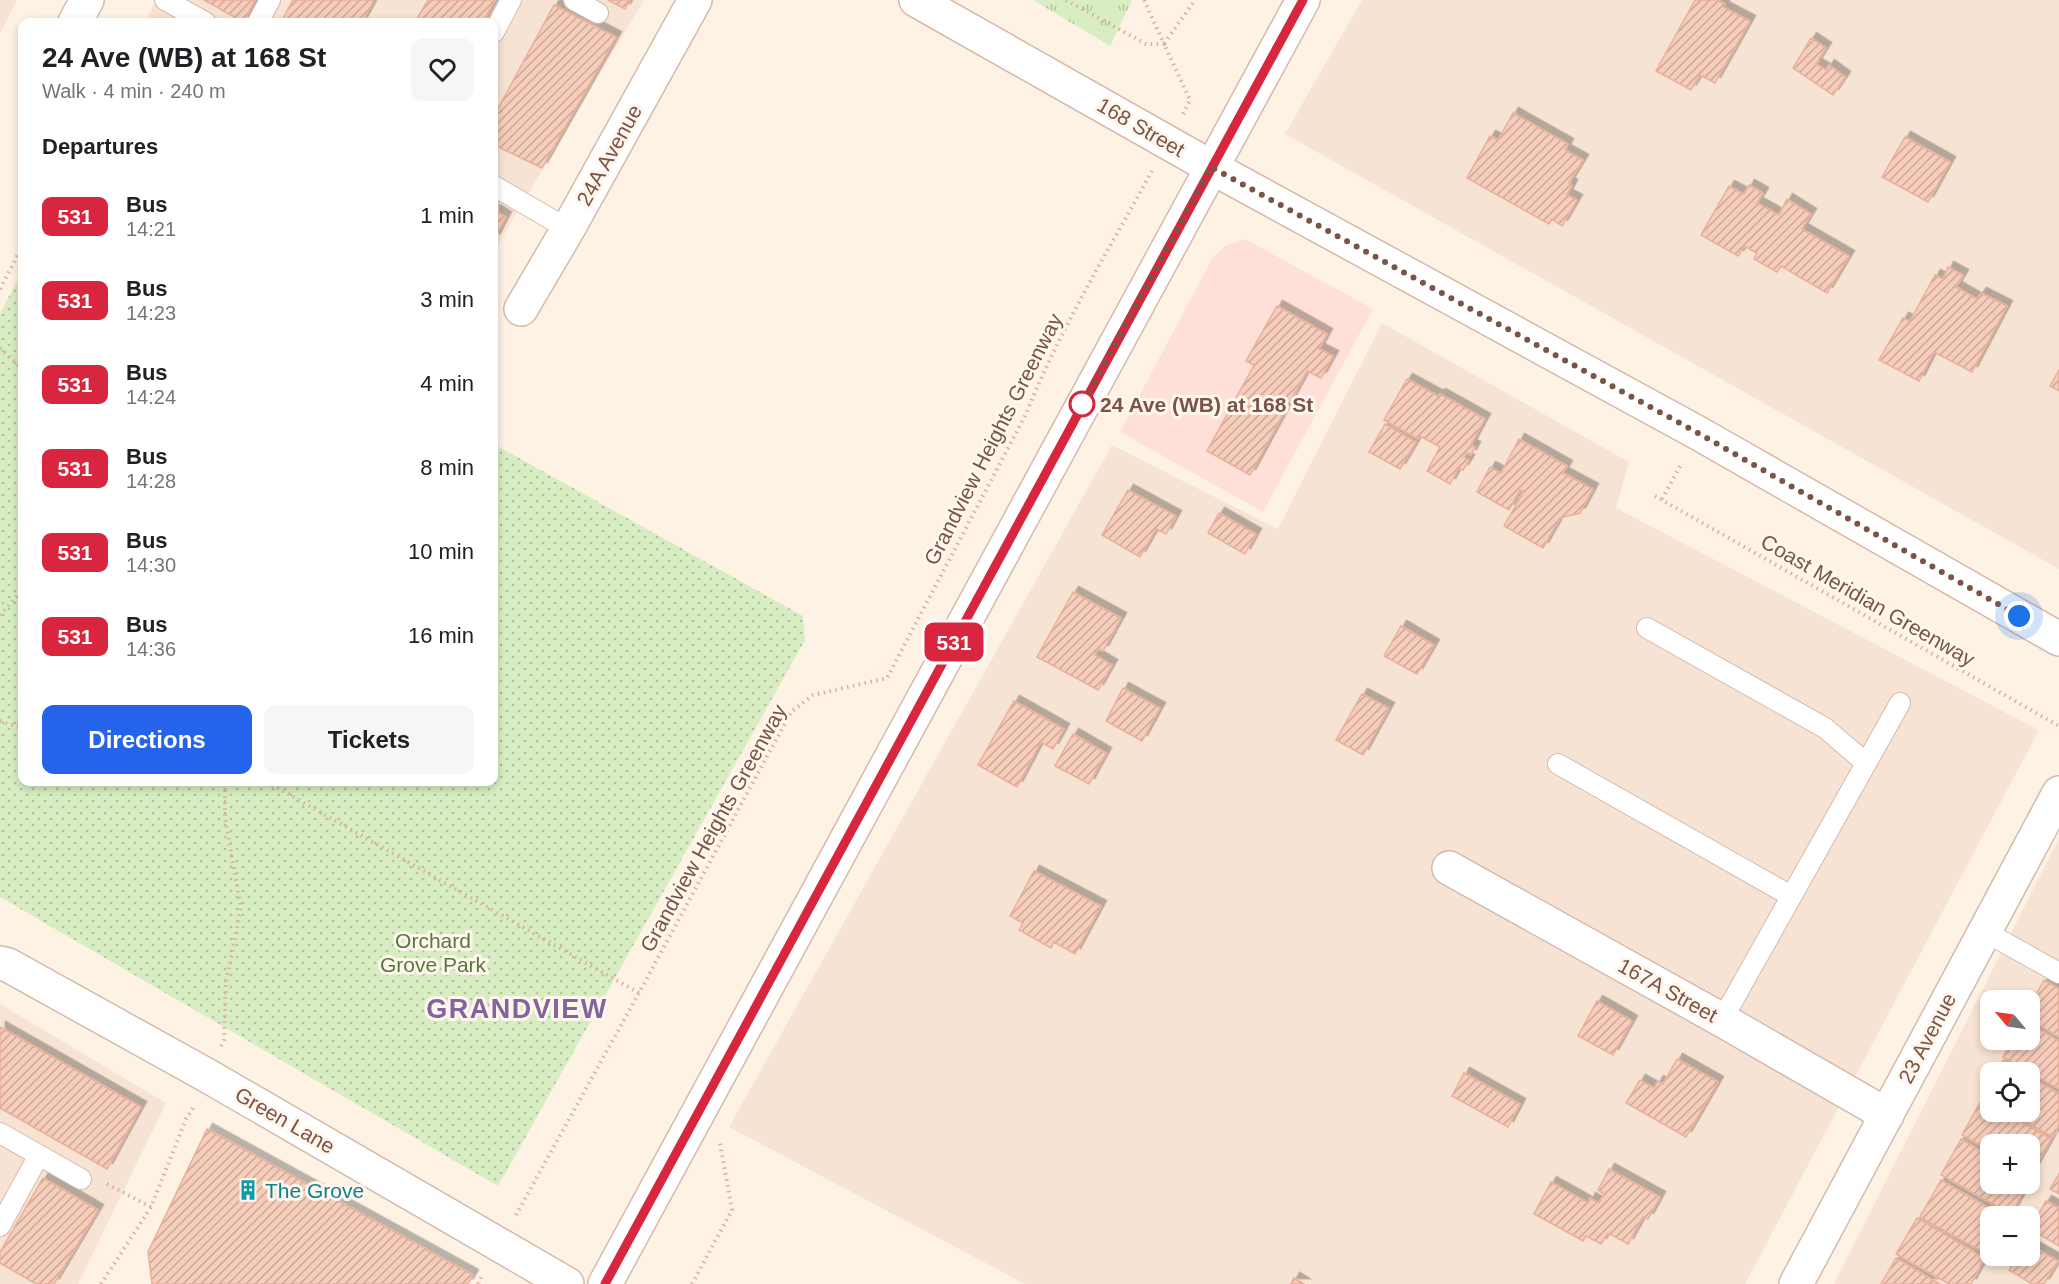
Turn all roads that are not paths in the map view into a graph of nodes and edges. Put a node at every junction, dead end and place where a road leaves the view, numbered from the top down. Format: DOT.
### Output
graph roads {
  1 [pos="87,0"];
  2 [pos="165,0"];
  3 [pos="270,0"];
  4 [pos="511,0"];
  5 [pos="574,0"];
  6 [pos="695,0"];
  7 [pos="916,0"];
  8 [pos="1303,0"];
  9 [pos="598,13"];
  10 [pos="77,18"];
  11 [pos="198,18"];
  12 [pos="260,18"];
  13 [pos="498,24"];
  14 [pos="1211,167"];
  15 [pos="498,188"];
  16 [pos="568,229"];
  17 [pos="521,309"];
  18 [pos="1647,628"];
  19 [pos="2059,639"];
  20 [pos="1900,703"];
  21 [pos="1866,763"];
  22 [pos="1558,764"];
  23 [pos="2059,793"];
  24 [pos="1449,868"];
  25 [pos="1791,896"];
  26 [pos="1984,931"];
  27 [pos="0,963"];
  28 [pos="2059,973"];
  29 [pos="1722,1020"];
  30 [pos="1887,1115"];
  31 [pos="0,1133"];
  32 [pos="39,1155"];
  33 [pos="81,1179"];
  34 [pos="0,1226"];
  35 [pos="567,1284"];
  36 [pos="604,1284"];
  37 [pos="1796,1284"];
  1 -- 10 [label="main road"];
  2 -- 11 [label="lane"];
  3 -- 12 [label="lane"];
  4 -- 13 [label="lane"];
  5 -- 9 [label="lane"];
  6 -- 16 [label="main road, 24A Avenue"];
  7 -- 14 [label="main road, 168 Street"];
  8 -- 14 [label="main road"];
  14 -- 19 [label="main road, 168 Street"];
  14 -- 36 [label="main road"];
  15 -- 16 [label="lane"];
  16 -- 17 [label="main road, 24A Avenue"];
  18 -- 21 [label="lane"];
  20 -- 21 [label="lane"];
  21 -- 25 [label="lane"];
  22 -- 25 [label="lane"];
  23 -- 26 [label="main road, 23 Avenue"];
  24 -- 29 [label="main road, 167A Street"];
  25 -- 29 [label="lane"];
  26 -- 28 [label="lane"];
  26 -- 30 [label="main road, 23 Avenue"];
  27 -- 35 [label="main road, Green Lane"];
  29 -- 30 [label="main road, 167A Street"];
  30 -- 37 [label="main road, 23 Avenue"];
  31 -- 32 [label="lane"];
  32 -- 33 [label="lane"];
  32 -- 34 [label="lane"];
}
